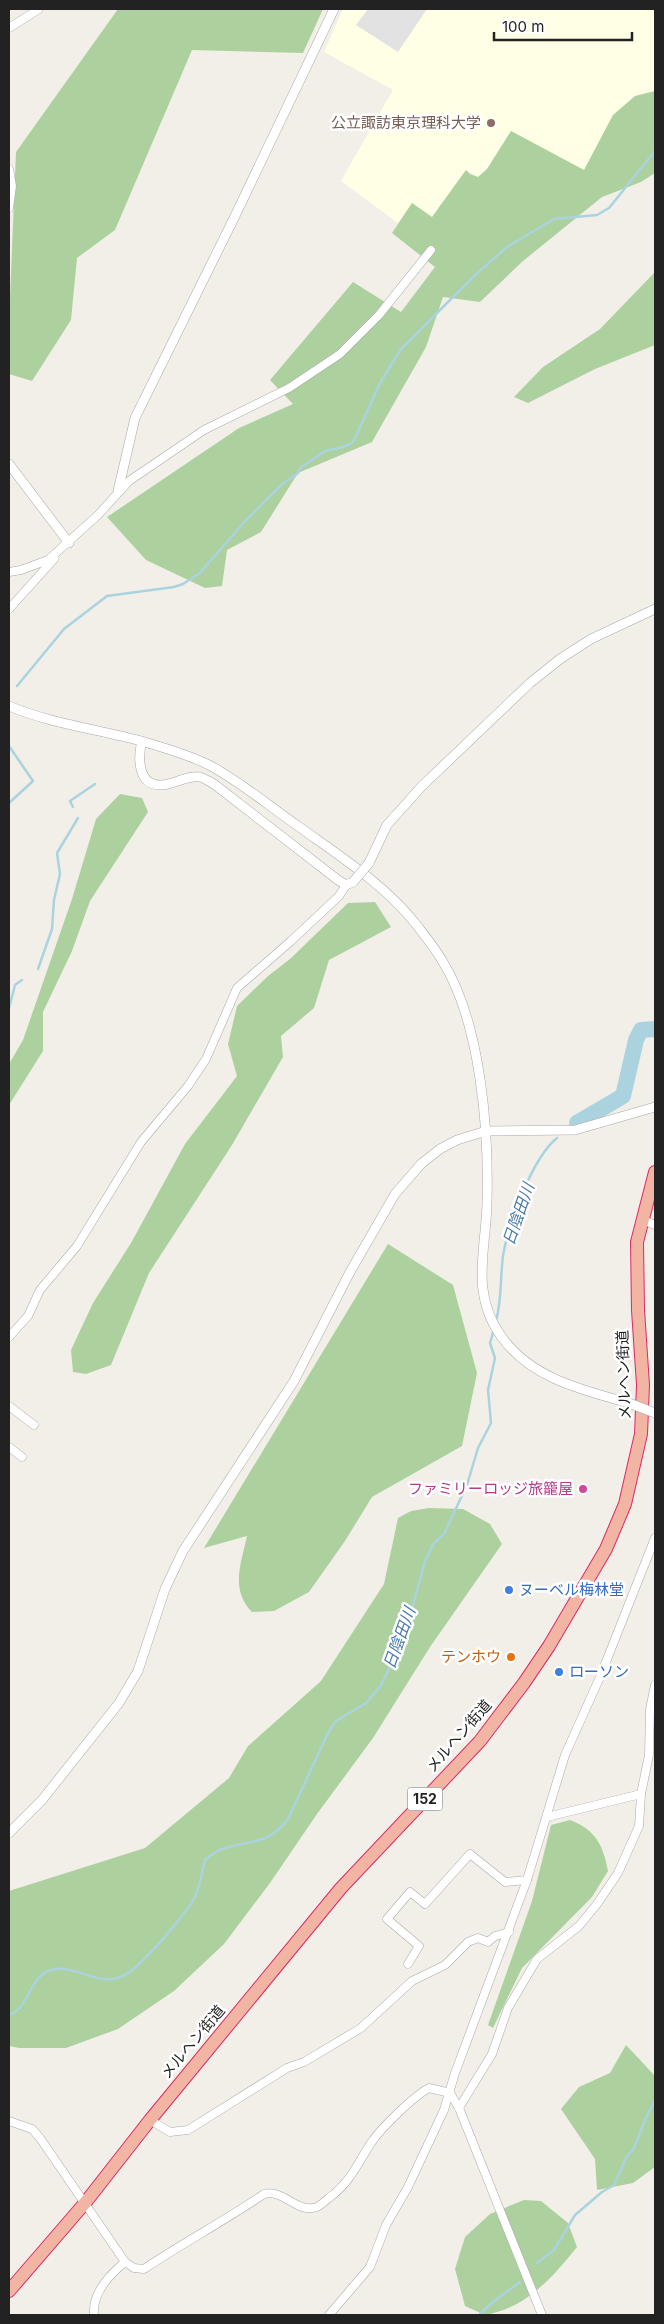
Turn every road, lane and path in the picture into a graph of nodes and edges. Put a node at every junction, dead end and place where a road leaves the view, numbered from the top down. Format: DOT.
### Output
graph roads {
  1 [pos="39,9"];
  2 [pos="334,9"];
  3 [pos="9,28"];
  4 [pos="9,169"];
  5 [pos="9,208"];
  6 [pos="431,250"];
  7 [pos="9,464"];
  8 [pos="118,491"];
  9 [pos="69,543"];
  10 [pos="9,572"];
  11 [pos="9,609"];
  12 [pos="655,609"];
  13 [pos="9,706"];
  14 [pos="142,741"];
  15 [pos="350,883"];
  16 [pos="655,1107"];
  17 [pos="486,1131"];
  18 [pos="655,1172"];
  19 [pos="649,1222"];
  20 [pos="9,1337"];
  21 [pos="9,1406"];
  22 [pos="655,1413"];
  23 [pos="34,1425"];
  24 [pos="9,1447"];
  25 [pos="22,1457"];
  26 [pos="655,1538"];
  27 [pos="655,1685"];
  28 [pos="646,1778"];
  29 [pos="655,1779"];
  30 [pos="641,1794"];
  31 [pos="547,1818"];
  32 [pos="9,1833"];
  33 [pos="527,1880"];
  34 [pos="509,1932"];
  35 [pos="408,1964"];
  36 [pos="450,2093"];
  37 [pos="459,2108"];
  38 [pos="150,2120"];
  39 [pos="9,2121"];
  40 [pos="85,2203"];
  41 [pos="125,2262"];
  42 [pos="9,2291"];
  43 [pos="94,2315"];
  44 [pos="329,2315"];
  45 [pos="542,2315"];
  1 -- 3 [label="street"];
  2 -- 8 [label="street"];
  4 -- 5 [label="street"];
  6 -- 8 [label="street"];
  7 -- 9 [label="street"];
  8 -- 9 [label="street"];
  9 -- 10 [label="street"];
  9 -- 11 [label="street"];
  12 -- 15 [label="street, bridge"];
  13 -- 14 [label="street"];
  14 -- 15 [label="street"];
  14 -- 17 [label="street"];
  15 -- 20 [label="street"];
  16 -- 17 [label="street"];
  17 -- 22 [label="street, bridge"];
  17 -- 32 [label="street"];
  18 -- 19 [label="highway, メルヘン街道 / 152"];
  19 -- 38 [label="highway, メルヘン街道 / 152"];
  21 -- 23 [label="street"];
  24 -- 25 [label="street"];
  26 -- 31 [label="street"];
  27 -- 28 [label="street"];
  28 -- 29 [label="street"];
  28 -- 30 [label="street"];
  30 -- 31 [label="street"];
  30 -- 37 [label="street"];
  31 -- 33 [label="street"];
  33 -- 34 [label="street"];
  33 -- 35 [label="street"];
  34 -- 36 [label="street"];
  34 -- 38 [label="street"];
  36 -- 37 [label="street"];
  36 -- 41 [label="street"];
  36 -- 44 [label="street"];
  37 -- 45 [label="street"];
  38 -- 40 [label="highway, メルヘン街道 / 152"];
  39 -- 40 [label="street"];
  40 -- 41 [label="street"];
  40 -- 42 [label="highway, メルヘン街道 / 152"];
  41 -- 43 [label="street"];
}
